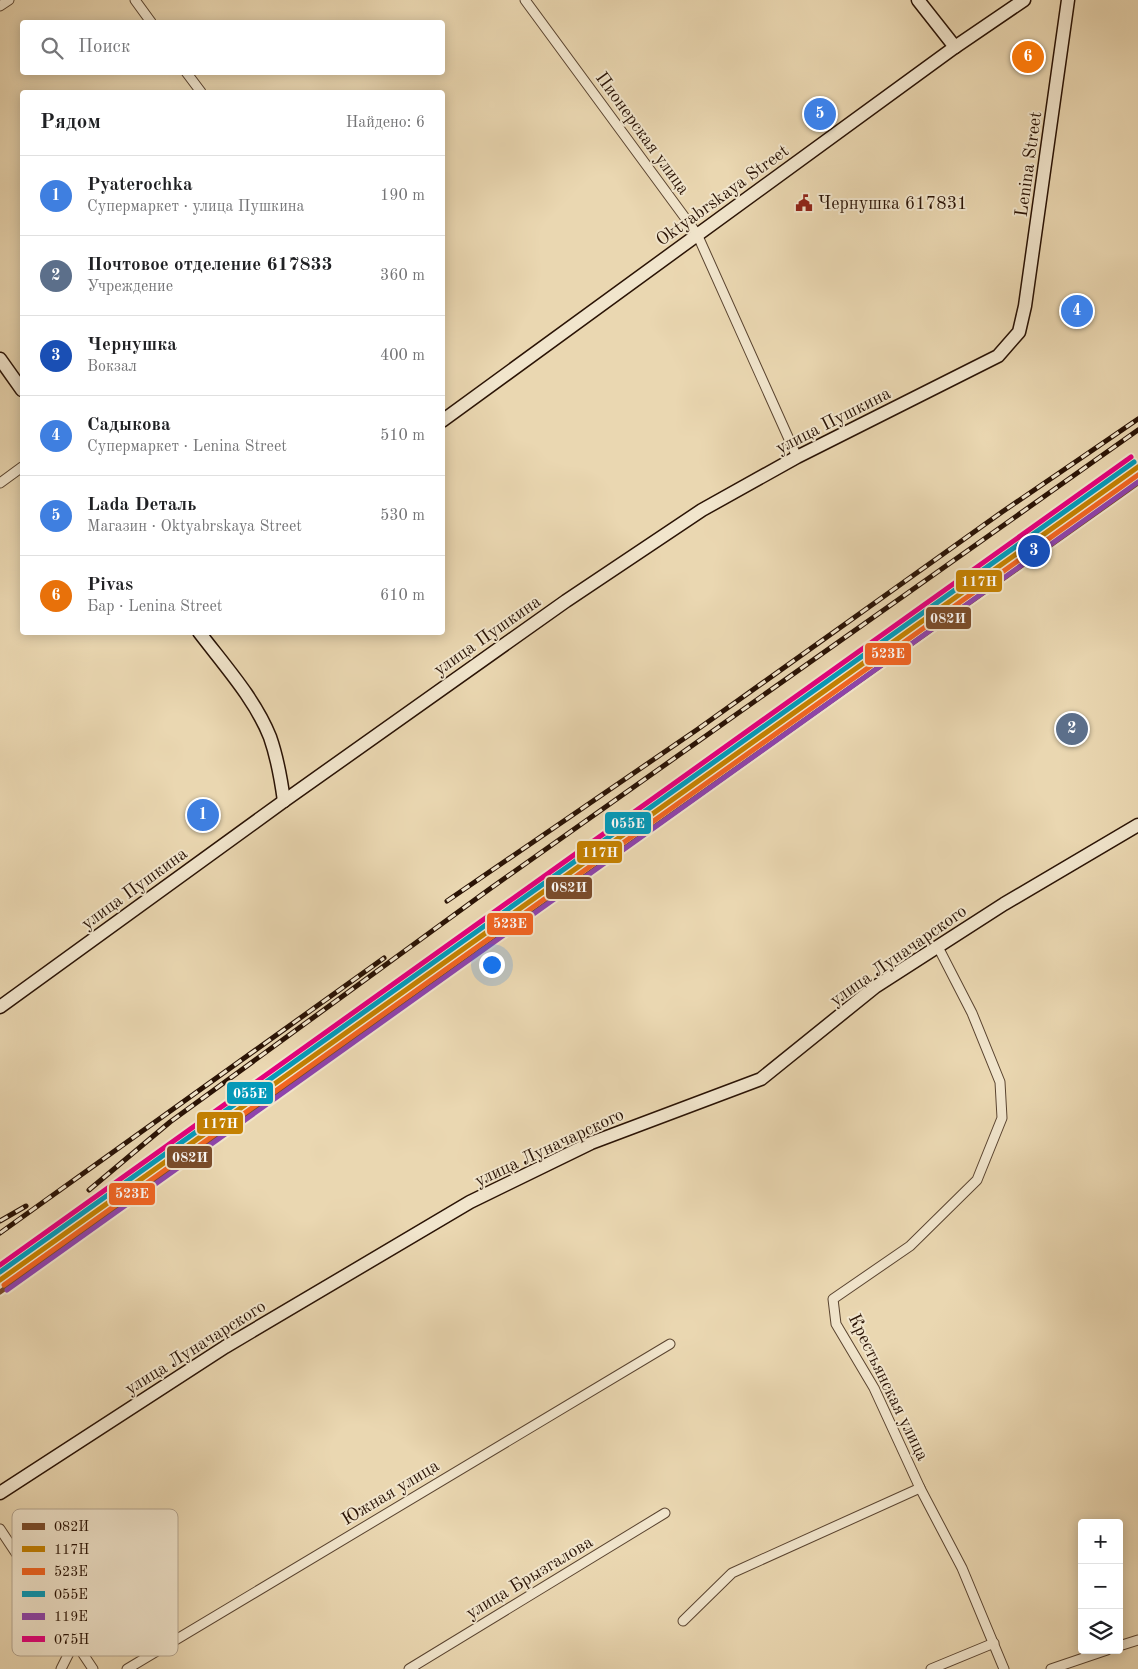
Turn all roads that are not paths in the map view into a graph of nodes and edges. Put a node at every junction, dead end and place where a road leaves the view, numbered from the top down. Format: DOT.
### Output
graph roads {
  1 [pos="9,0"];
  2 [pos="135,0"];
  3 [pos="525,0"];
  4 [pos="918,0"];
  5 [pos="1024,0"];
  6 [pos="1068,0"];
  7 [pos="0,6"];
  8 [pos="150,20"];
  9 [pos="954,47"];
  10 [pos="188,75"];
  11 [pos="200,90"];
  12 [pos="697,234"];
  13 [pos="1019,332"];
  14 [pos="0,359"];
  15 [pos="20,387"];
  16 [pos="445,419"];
  17 [pos="797,456"];
  18 [pos="20,468"];
  19 [pos="0,483"];
  20 [pos="201,635"];
  21 [pos="284,801"];
  22 [pos="1138,825"];
  23 [pos="938,947"];
  24 [pos="0,1007"];
  25 [pos="670,1344"];
  26 [pos="920,1488"];
  27 [pos="0,1493"];
  28 [pos="665,1513"];
  29 [pos="0,1529"];
  30 [pos="12,1547"];
  31 [pos="683,1621"];
  32 [pos="178,1638"];
  33 [pos="1138,1640"];
  34 [pos="994,1643"];
  35 [pos="1123,1645"];
  36 [pos="1095,1654"];
  37 [pos="68,1656"];
  38 [pos="84,1656"];
  39 [pos="149,1656"];
  40 [pos="61,1669"];
  41 [pos="93,1669"];
  42 [pos="127,1669"];
  43 [pos="409,1669"];
  44 [pos="931,1669"];
  45 [pos="1004,1669"];
  46 [pos="1051,1669"];
  1 -- 7 [label="street"];
  2 -- 8 [label="street"];
  3 -- 12 [label="street, Пионерская улица"];
  4 -- 9 [label="street"];
  5 -- 9 [label="street, Oktyabrskaya Street"];
  6 -- 13 [label="street, Lenina Street"];
  9 -- 12 [label="street, Oktyabrskaya Street"];
  10 -- 11 [label="street"];
  12 -- 16 [label="street, Oktyabrskaya Street"];
  12 -- 17 [label="street, Пионерская улица"];
  13 -- 17 [label="street, улица Пушкина"];
  14 -- 15 [label="street"];
  17 -- 21 [label="street, улица Пушкина"];
  18 -- 19 [label="street"];
  20 -- 21 [label="street"];
  21 -- 24 [label="street, улица Пушкина"];
  22 -- 23 [label="street, улица Луначарского"];
  23 -- 26 [label="street, Крестьянская улица"];
  23 -- 27 [label="street, улица Луначарского"];
  25 -- 32 [label="street, Южная улица"];
  26 -- 31 [label="street"];
  26 -- 34 [label="street, Крестьянская улица"];
  28 -- 43 [label="street, улица Брызгалова"];
  29 -- 30 [label="street"];
  33 -- 35 [label="street"];
  34 -- 44 [label="street"];
  34 -- 45 [label="street, Крестьянская улица"];
  36 -- 46 [label="street"];
  37 -- 40 [label="street"];
  38 -- 41 [label="street"];
  39 -- 42 [label="street, Южная улица"];
}
